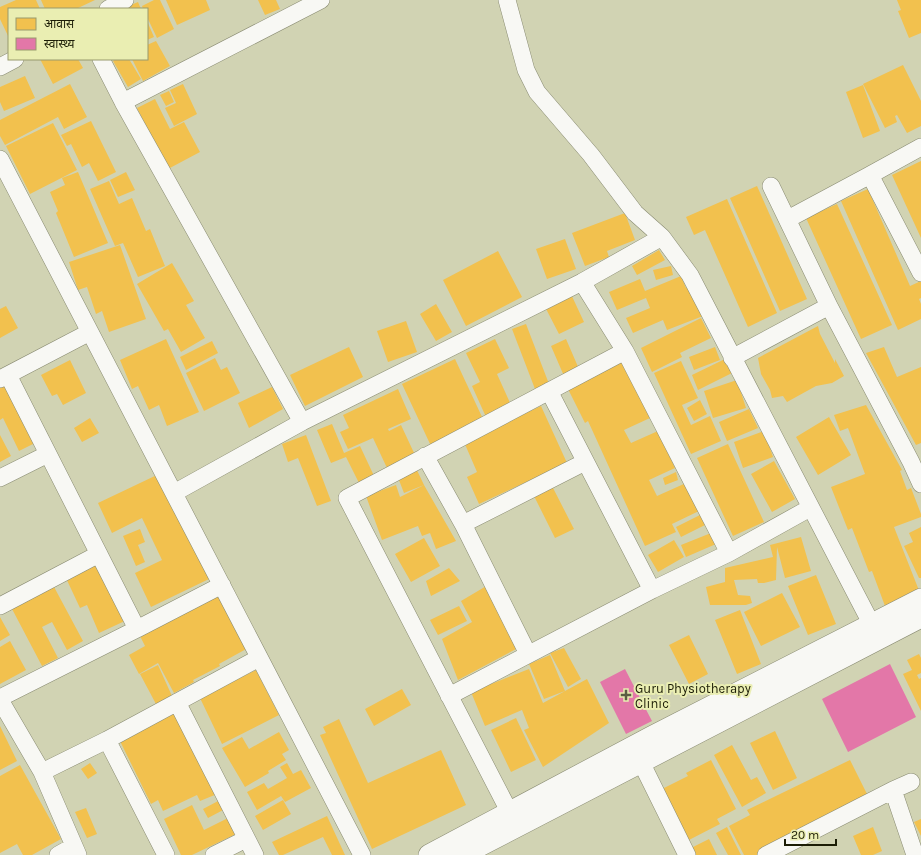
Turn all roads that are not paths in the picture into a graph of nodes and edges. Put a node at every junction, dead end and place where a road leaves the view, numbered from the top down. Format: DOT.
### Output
graph roads {
  1 [pos="125,0"];
  2 [pos="321,0"];
  3 [pos="508,0"];
  4 [pos="110,8"];
  5 [pos="13,60"];
  6 [pos="102,60"];
  7 [pos="0,67"];
  8 [pos="123,102"];
  9 [pos="921,147"];
  10 [pos="0,159"];
  11 [pos="870,174"];
  12 [pos="771,186"];
  13 [pos="788,219"];
  14 [pos="662,237"];
  15 [pos="917,256"];
  16 [pos="921,273"];
  17 [pos="582,282"];
  18 [pos="829,306"];
  19 [pos="90,332"];
  20 [pos="625,351"];
  21 [pos="732,358"];
  22 [pos="4,377"];
  23 [pos="549,391"];
  24 [pos="302,422"];
  25 [pos="48,454"];
  26 [pos="424,456"];
  27 [pos="916,459"];
  28 [pos="585,462"];
  29 [pos="0,478"];
  30 [pos="921,484"];
  31 [pos="174,493"];
  32 [pos="810,508"];
  33 [pos="463,524"];
  34 [pos="729,553"];
  35 [pos="99,554"];
  36 [pos="222,585"];
  37 [pos="652,590"];
  38 [pos="921,599"];
  39 [pos="0,606"];
  40 [pos="921,617"];
  41 [pos="872,625"];
  42 [pos="138,629"];
  43 [pos="528,654"];
  44 [pos="260,658"];
  45 [pos="449,696"];
  46 [pos="0,699"];
  47 [pos="177,702"];
  48 [pos="108,740"];
  49 [pos="641,762"];
  50 [pos="42,772"];
  51 [pos="911,782"];
  52 [pos="893,790"];
  53 [pos="510,813"];
  54 [pos="246,839"];
  55 [pos="76,850"];
  56 [pos="458,851"];
  57 [pos="774,853"];
  58 [pos="58,855"];
  59 [pos="166,855"];
  60 [pos="214,855"];
  61 [pos="254,855"];
  62 [pos="362,855"];
  63 [pos="429,855"];
  64 [pos="687,855"];
  65 [pos="915,855"];
  1 -- 4 [label="street"];
  2 -- 8 [label="street"];
  3 -- 14 [label="street"];
  5 -- 7 [label="street"];
  6 -- 8 [label="street"];
  8 -- 24 [label="street"];
  9 -- 11 [label="street"];
  10 -- 19 [label="street"];
  11 -- 13 [label="street"];
  11 -- 15 [label="street"];
  12 -- 13 [label="street"];
  13 -- 18 [label="street"];
  14 -- 17 [label="street"];
  14 -- 21 [label="street"];
  15 -- 16 [label="street"];
  17 -- 20 [label="street"];
  17 -- 24 [label="street"];
  18 -- 21 [label="street"];
  18 -- 27 [label="street"];
  19 -- 22 [label="street"];
  19 -- 31 [label="street"];
  20 -- 23 [label="street"];
  20 -- 34 [label="street"];
  21 -- 32 [label="street"];
  22 -- 25 [label="street"];
  23 -- 26 [label="street"];
  23 -- 28 [label="street"];
  24 -- 31 [label="street"];
  25 -- 29 [label="street"];
  25 -- 35 [label="street"];
  26 -- 33 [label="street"];
  26 -- 45 [label="street"];
  27 -- 30 [label="street"];
  28 -- 33 [label="street"];
  28 -- 37 [label="street"];
  31 -- 36 [label="street"];
  32 -- 34 [label="street"];
  32 -- 41 [label="street"];
  33 -- 43 [label="street"];
  34 -- 37 [label="street"];
  35 -- 39 [label="street"];
  35 -- 42 [label="street"];
  36 -- 42 [label="street"];
  36 -- 44 [label="street"];
  37 -- 43 [label="street"];
  38 -- 41 [label="street"];
  40 -- 49 [label="street"];
  41 -- 53 [label="street"];
  42 -- 46 [label="street"];
  43 -- 45 [label="street"];
  44 -- 47 [label="street"];
  44 -- 62 [label="street"];
  45 -- 53 [label="street"];
  46 -- 50 [label="street"];
  47 -- 48 [label="street"];
  47 -- 54 [label="street"];
  48 -- 50 [label="street"];
  48 -- 59 [label="street"];
  49 -- 56 [label="street"];
  49 -- 64 [label="street"];
  50 -- 55 [label="street"];
  51 -- 52 [label="street"];
  52 -- 57 [label="street"];
  52 -- 65 [label="street"];
  53 -- 56 [label="street"];
  54 -- 60 [label="street"];
  54 -- 61 [label="street"];
  55 -- 58 [label="street"];
  56 -- 63 [label="street"];
}
